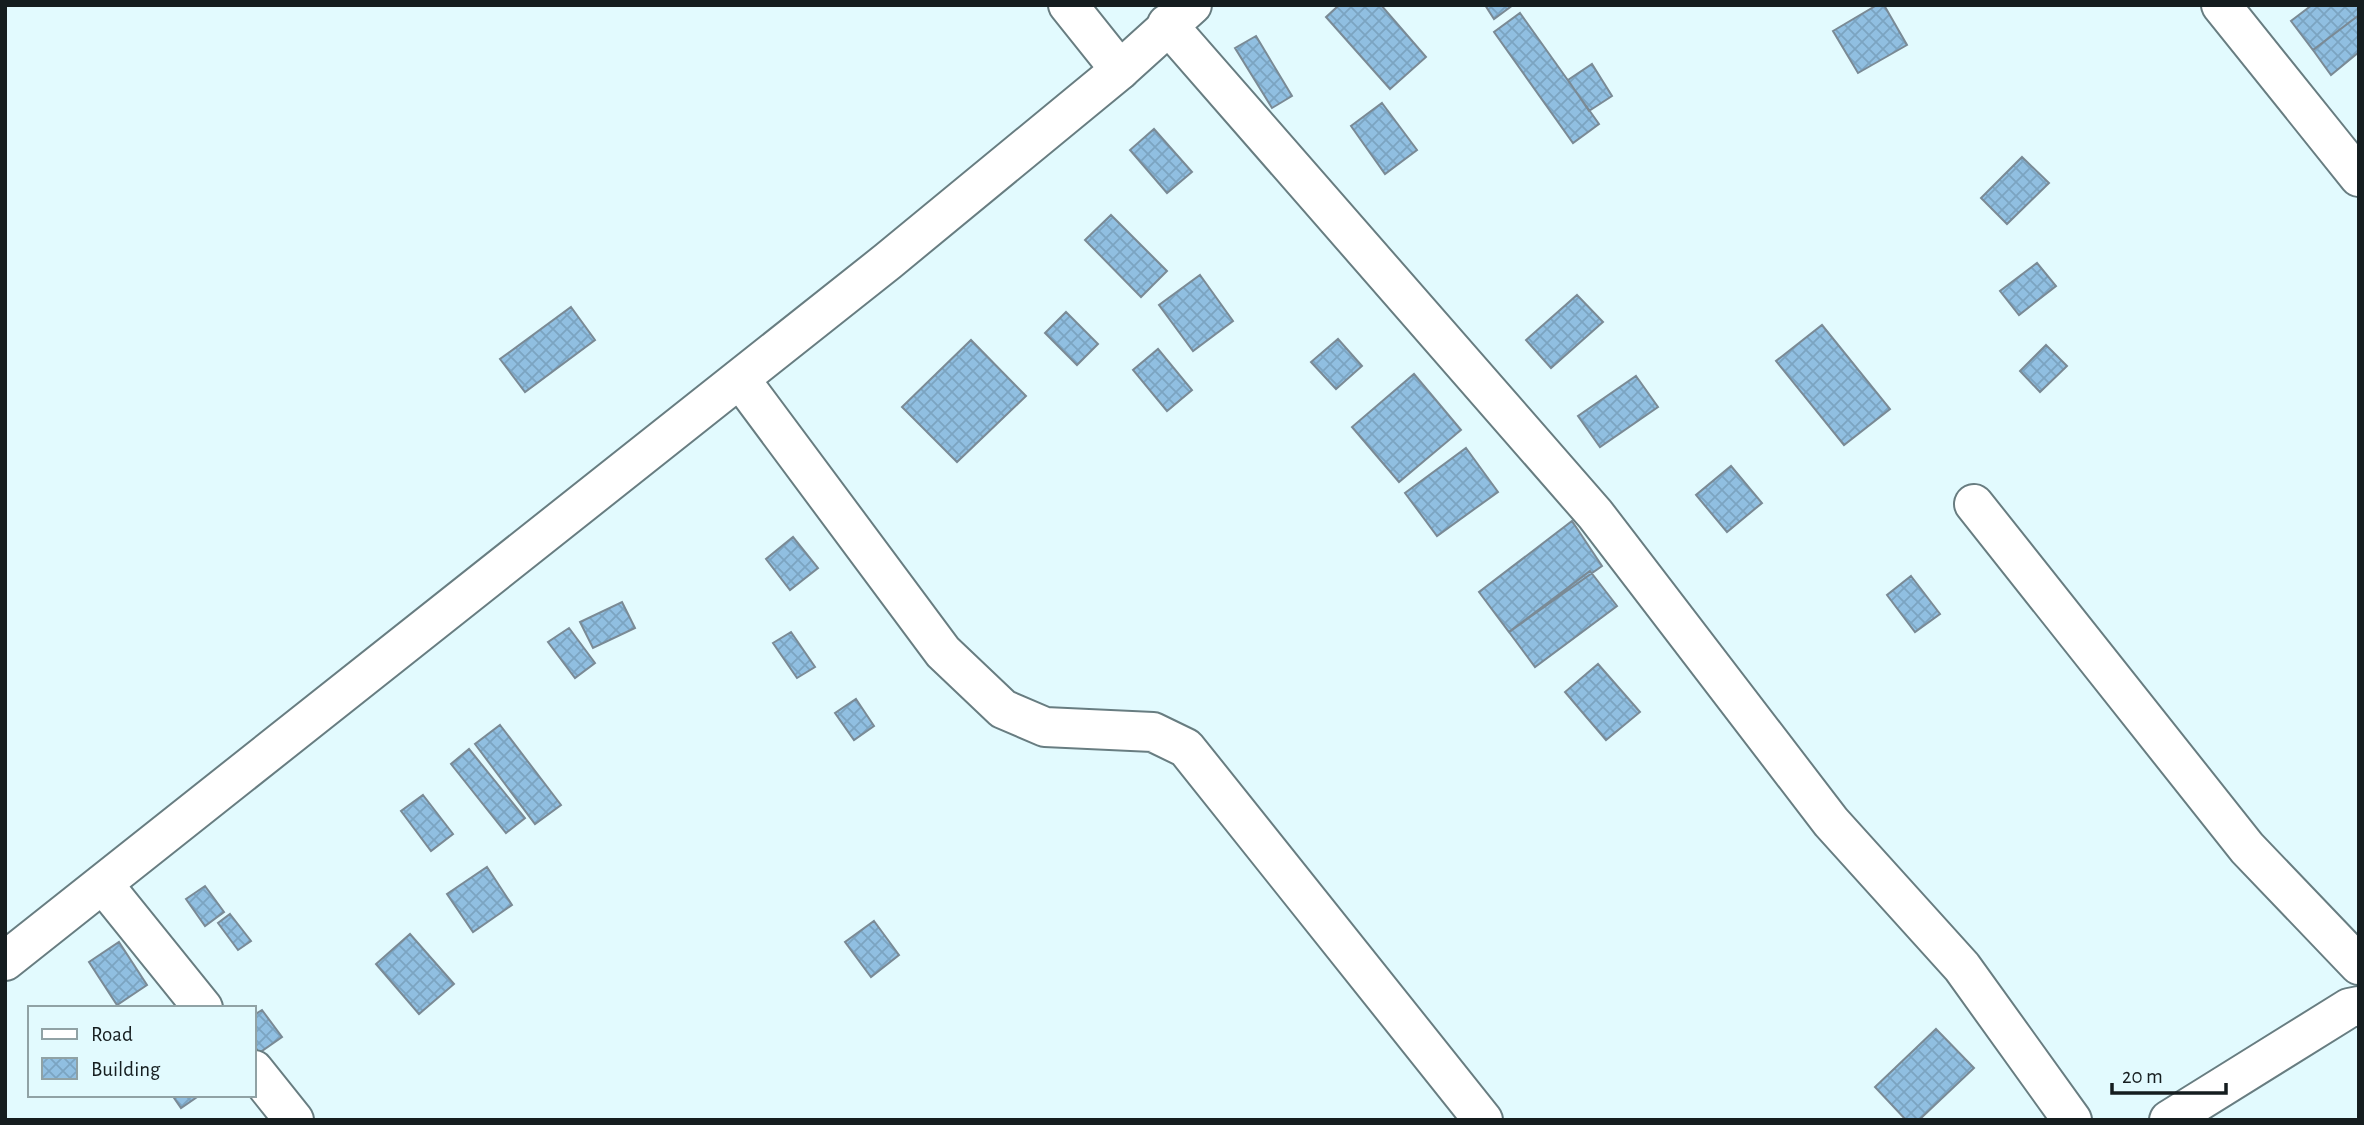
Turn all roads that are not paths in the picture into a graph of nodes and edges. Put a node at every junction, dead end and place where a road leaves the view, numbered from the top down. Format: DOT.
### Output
graph roads {
  1 [pos="1068,5"];
  2 [pos="2221,5"];
  3 [pos="1180,15"];
  4 [pos="1120,70"];
  5 [pos="2359,177"];
  6 [pos="740,379"];
  7 [pos="1974,504"];
  8 [pos="103,884"];
  9 [pos="5,961"];
  10 [pos="2359,965"];
  11 [pos="201,1006"];
  12 [pos="2359,1006"];
  13 [pos="256,1072"];
  14 [pos="294,1120"];
  15 [pos="1483,1120"];
  16 [pos="2072,1120"];
  17 [pos="2169,1120"];
  1 -- 4 [label="street"];
  2 -- 5 [label="street"];
  3 -- 4 [label="street"];
  3 -- 16 [label="street"];
  4 -- 6 [label="street"];
  6 -- 8 [label="street"];
  6 -- 15 [label="street"];
  7 -- 10 [label="street"];
  8 -- 9 [label="street"];
  8 -- 11 [label="street"];
  12 -- 17 [label="street"];
  13 -- 14 [label="street"];
}
